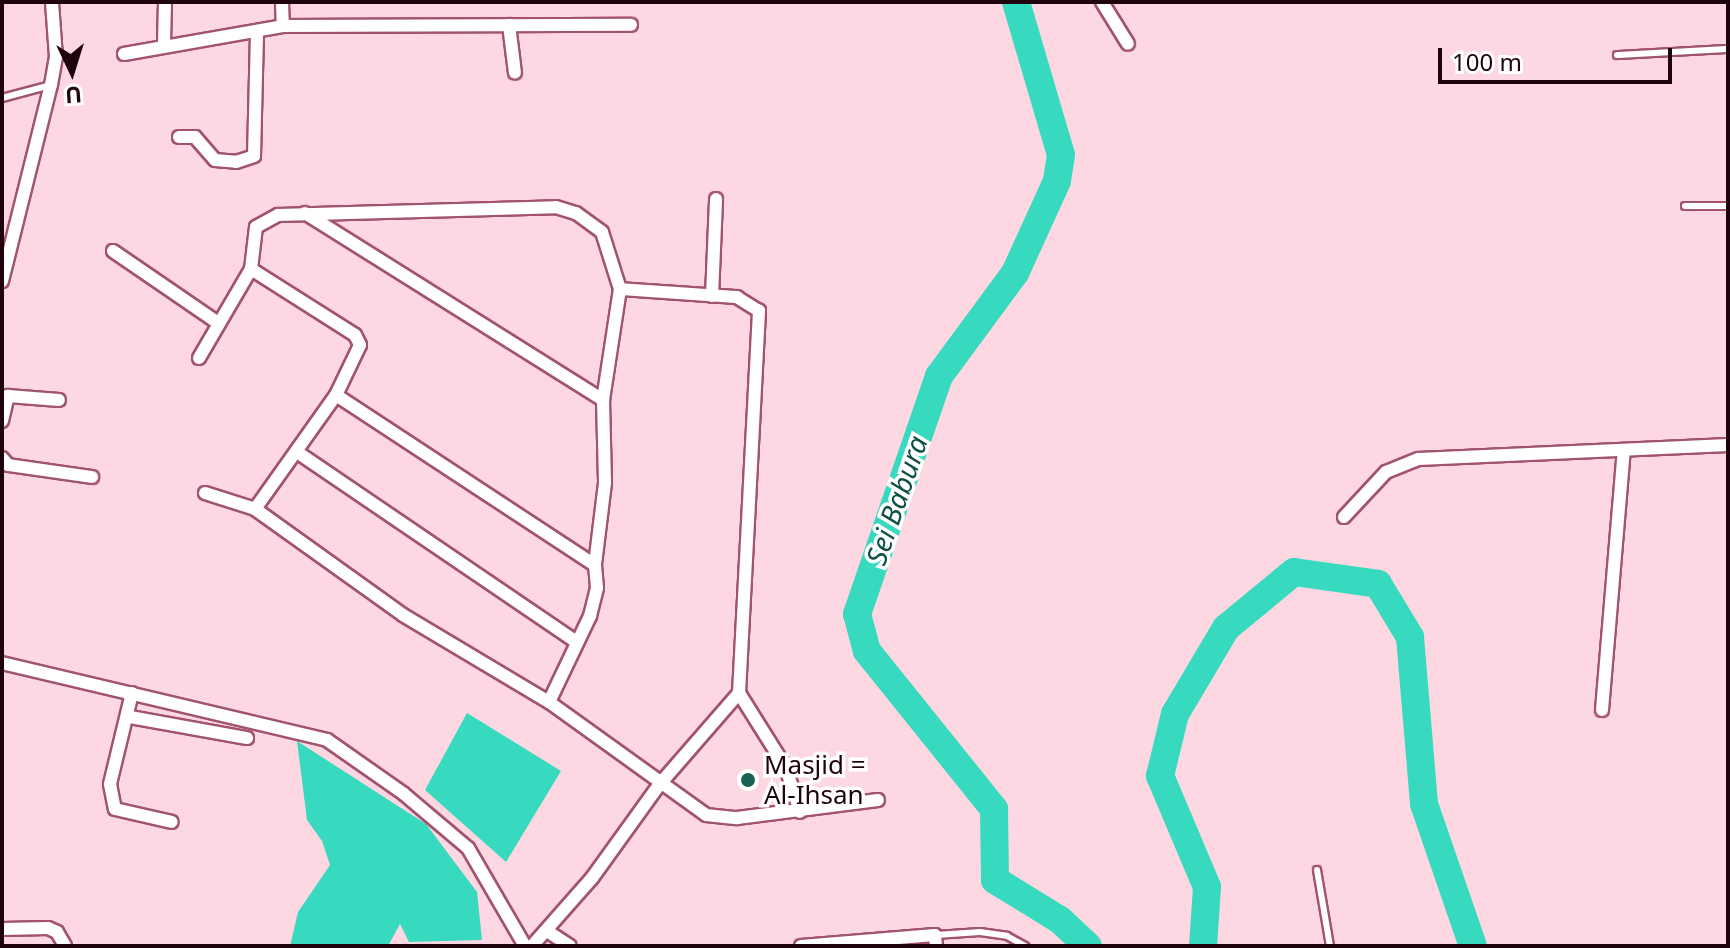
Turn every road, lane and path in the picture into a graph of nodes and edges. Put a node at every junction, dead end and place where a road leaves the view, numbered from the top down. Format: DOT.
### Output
graph roads {
  1 [pos="52,2"];
  2 [pos="165,2"];
  3 [pos="282,2"];
  4 [pos="1102,2"];
  5 [pos="509,25"];
  6 [pos="631,25"];
  7 [pos="283,26"];
  8 [pos="257,31"];
  9 [pos="164,43"];
  10 [pos="1128,44"];
  11 [pos="1728,49"];
  12 [pos="124,54"];
  13 [pos="1617,55"];
  14 [pos="515,73"];
  15 [pos="51,85"];
  16 [pos="2,98"];
  17 [pos="179,137"];
  18 [pos="716,199"];
  19 [pos="1685,206"];
  20 [pos="1728,206"];
  21 [pos="305,213"];
  22 [pos="113,251"];
  23 [pos="251,269"];
  24 [pos="2,281"];
  25 [pos="620,289"];
  26 [pos="712,296"];
  27 [pos="218,323"];
  28 [pos="199,358"];
  29 [pos="336,395"];
  30 [pos="59,400"];
  31 [pos="603,400"];
  32 [pos="2,421"];
  33 [pos="1728,445"];
  34 [pos="1624,450"];
  35 [pos="297,452"];
  36 [pos="2,458"];
  37 [pos="92,477"];
  38 [pos="205,493"];
  39 [pos="255,509"];
  40 [pos="1344,517"];
  41 [pos="595,565"];
  42 [pos="577,642"];
  43 [pos="2,663"];
  44 [pos="132,693"];
  45 [pos="739,693"];
  46 [pos="549,702"];
  47 [pos="1602,710"];
  48 [pos="130,717"];
  49 [pos="247,738"];
  50 [pos="659,785"];
  51 [pos="878,800"];
  52 [pos="800,812"];
  53 [pos="172,822"];
  54 [pos="1317,870"];
  55 [pos="2,929"];
  56 [pos="547,931"];
  57 [pos="935,940"];
  58 [pos="65,946"];
  59 [pos="525,946"];
  60 [pos="532,946"];
  61 [pos="570,946"];
  62 [pos="801,946"];
  63 [pos="1025,946"];
  64 [pos="1330,946"];
  1 -- 15 [label="street"];
  2 -- 9 [label="street"];
  3 -- 7 [label="street"];
  4 -- 10 [label="street"];
  5 -- 6 [label="street"];
  5 -- 7 [label="street"];
  5 -- 14 [label="street"];
  7 -- 8 [label="street"];
  8 -- 9 [label="street"];
  8 -- 17 [label="street"];
  9 -- 12 [label="street"];
  11 -- 13 [label="lane"];
  15 -- 16 [label="lane"];
  15 -- 24 [label="street"];
  18 -- 26 [label="street"];
  19 -- 20 [label="lane"];
  21 -- 23 [label="street"];
  21 -- 25 [label="street"];
  21 -- 31 [label="street"];
  22 -- 27 [label="street"];
  23 -- 27 [label="street"];
  23 -- 29 [label="street"];
  25 -- 26 [label="street"];
  25 -- 31 [label="street"];
  26 -- 45 [label="street"];
  27 -- 28 [label="street"];
  29 -- 35 [label="street"];
  29 -- 41 [label="street"];
  30 -- 32 [label="street"];
  31 -- 41 [label="street"];
  33 -- 34 [label="street"];
  34 -- 40 [label="street"];
  34 -- 47 [label="street"];
  35 -- 39 [label="street"];
  35 -- 42 [label="street"];
  36 -- 37 [label="street"];
  38 -- 39 [label="street"];
  39 -- 46 [label="street"];
  41 -- 42 [label="street"];
  42 -- 46 [label="street"];
  43 -- 44 [label="street"];
  44 -- 48 [label="street"];
  44 -- 59 [label="street"];
  45 -- 50 [label="street"];
  45 -- 52 [label="street"];
  46 -- 50 [label="street"];
  48 -- 49 [label="street"];
  48 -- 53 [label="street"];
  50 -- 52 [label="street"];
  50 -- 56 [label="street"];
  51 -- 52 [label="street"];
  54 -- 64 [label="lane"];
  55 -- 58 [label="street"];
  56 -- 60 [label="street"];
  56 -- 61 [label="street"];
  57 -- 62 [label="street"];
  57 -- 63 [label="lane"];
}
